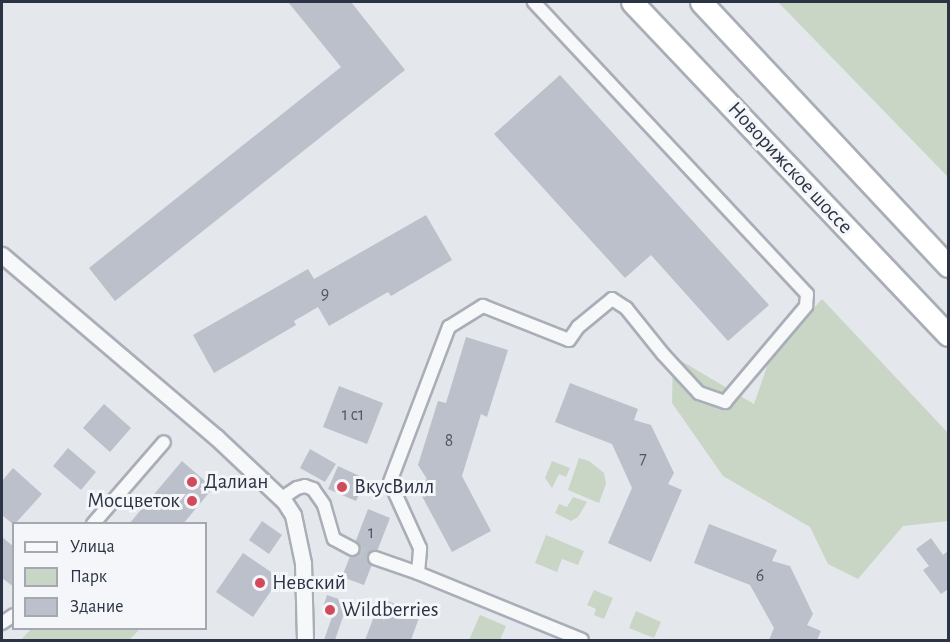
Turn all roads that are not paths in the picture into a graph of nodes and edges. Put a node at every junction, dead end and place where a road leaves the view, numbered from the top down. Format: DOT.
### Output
graph roads {
  1 [pos="534,2"];
  2 [pos="701,2"];
  3 [pos="637,6"];
  4 [pos="2,255"];
  5 [pos="948,266"];
  6 [pos="948,335"];
  7 [pos="164,442"];
  8 [pos="282,498"];
  9 [pos="95,522"];
  10 [pos="353,549"];
  11 [pos="375,558"];
  12 [pos="418,573"];
  13 [pos="305,640"];
  14 [pos="582,640"];
  1 -- 12 [label="street"];
  2 -- 5 [label="highway"];
  3 -- 6 [label="highway, Новорижское шоссе"];
  4 -- 8 [label="street"];
  7 -- 9 [label="street"];
  8 -- 10 [label="street"];
  8 -- 13 [label="street"];
  11 -- 12 [label="street"];
  12 -- 14 [label="street"];
}
